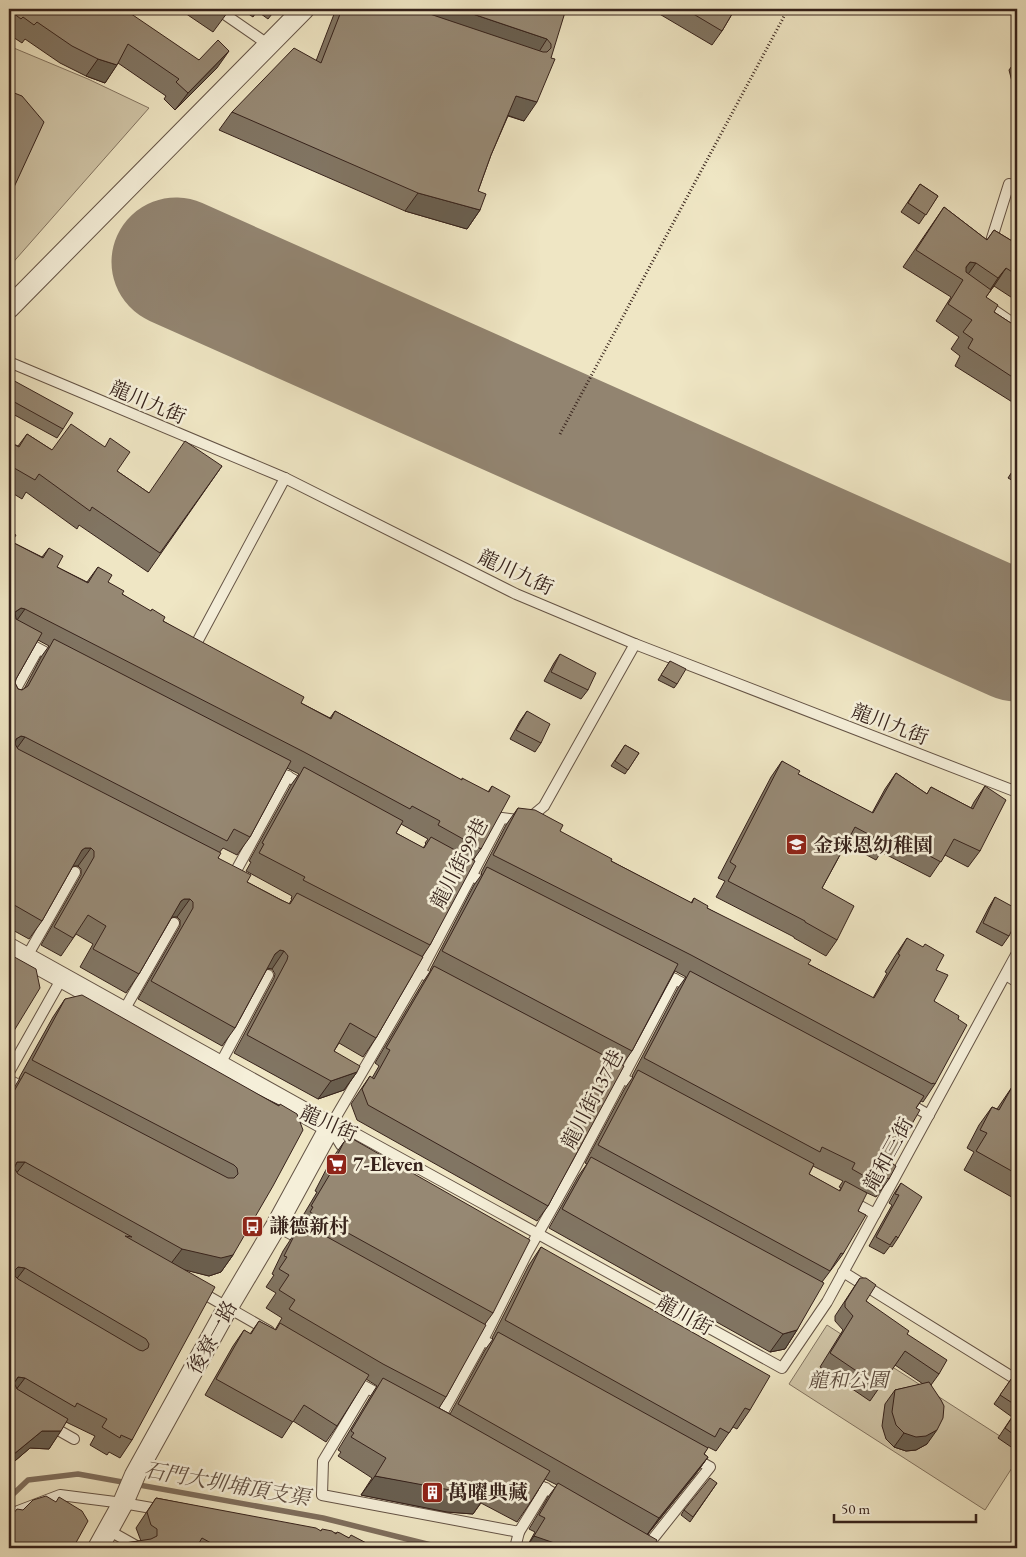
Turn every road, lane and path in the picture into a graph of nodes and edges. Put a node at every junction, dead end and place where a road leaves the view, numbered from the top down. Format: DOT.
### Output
graph roads {
  1 [pos="217,9"];
  2 [pos="304,9"];
  3 [pos="788,9"];
  4 [pos="269,45"];
  5 [pos="1017,187"];
  6 [pos="992,238"];
  7 [pos="976,298"];
  8 [pos="9,308"];
  9 [pos="1017,326"];
  10 [pos="9,362"];
  11 [pos="560,434"];
  12 [pos="286,478"];
  13 [pos="9,633"];
  14 [pos="635,644"];
  15 [pos="195,646"];
  16 [pos="38,649"];
  17 [pos="64,662"];
  18 [pos="9,700"];
  19 [pos="262,763"];
  20 [pos="288,776"];
  21 [pos="314,790"];
  22 [pos="1017,792"];
  23 [pos="445,862"];
  24 [pos="75,872"];
  25 [pos="471,876"];
  26 [pos="232,878"];
  27 [pos="498,889"];
  28 [pos="174,923"];
  29 [pos="9,948"];
  30 [pos="1017,953"];
  31 [pos="26,958"];
  32 [pos="395,960"];
  33 [pos="649,966"];
  34 [pos="420,973"];
  35 [pos="268,975"];
  36 [pos="1006,975"];
  37 [pos="62,978"];
  38 [pos="676,979"];
  39 [pos="1017,982"];
  40 [pos="447,986"];
  41 [pos="702,993"];
  42 [pos="123,1012"];
  43 [pos="596,1065"];
  44 [pos="219,1066"];
  45 [pos="9,1072"];
  46 [pos="623,1078"];
  47 [pos="9,1080"];
  48 [pos="649,1092"];
  49 [pos="35,1093"];
  50 [pos="894,1096"];
  51 [pos="929,1115"];
  52 [pos="330,1127"];
  53 [pos="358,1155"];
  54 [pos="840,1195"];
  55 [pos="875,1214"];
  56 [pos="276,1226"];
  57 [pos="538,1235"];
  58 [pos="311,1245"];
  59 [pos="844,1272"];
  60 [pos="186,1284"];
  61 [pos="228,1308"];
  62 [pos="457,1326"];
  63 [pos="277,1336"];
  64 [pos="483,1340"];
  65 [pos="509,1355"];
  66 [pos="782,1368"];
  67 [pos="342,1374"];
  68 [pos="1017,1380"];
  69 [pos="367,1388"];
  70 [pos="393,1402"];
  71 [pos="41,1420"];
  72 [pos="436,1425"];
  73 [pos="74,1439"];
  74 [pos="684,1452"];
  75 [pos="520,1474"];
  76 [pos="546,1488"];
  77 [pos="128,1490"];
  78 [pos="571,1502"];
  79 [pos="172,1512"];
  80 [pos="9,1520"];
  81 [pos="108,1530"];
  82 [pos="519,1532"];
  83 [pos="644,1543"];
  84 [pos="98,1548"];
  85 [pos="140,1548"];
  86 [pos="515,1548"];
  1 -- 4 [label="lane"];
  2 -- 4 [label="street"];
  3 -- 11 [label="path"];
  4 -- 8 [label="street"];
  5 -- 6 [label="lane"];
  7 -- 9 [label="lane"];
  10 -- 12 [label="lane, 龍川九街"];
  12 -- 14 [label="lane, 龍川九街"];
  12 -- 15 [label="lane"];
  13 -- 16 [label="lane"];
  14 -- 22 [label="lane, 龍川九街"];
  14 -- 25 [label="lane, 龍川街99巷"];
  16 -- 17 [label="lane"];
  16 -- 18 [label="lane"];
  19 -- 20 [label="lane"];
  20 -- 21 [label="lane"];
  20 -- 26 [label="lane"];
  23 -- 25 [label="lane"];
  24 -- 31 [label="lane"];
  25 -- 27 [label="lane"];
  25 -- 34 [label="lane, 龍川街99巷"];
  28 -- 42 [label="lane"];
  29 -- 31 [label="street, 龍川街"];
  30 -- 36 [label="lane, 龍和三街"];
  31 -- 37 [label="street, 龍川街"];
  32 -- 34 [label="lane"];
  33 -- 38 [label="lane"];
  34 -- 40 [label="lane"];
  34 -- 52 [label="lane, 龍川街99巷"];
  35 -- 44 [label="lane"];
  36 -- 39 [label="lane"];
  36 -- 51 [label="lane, 龍和三街"];
  37 -- 42 [label="street, 龍川街"];
  37 -- 45 [label="lane"];
  38 -- 41 [label="lane"];
  38 -- 46 [label="lane, 龍川街137巷"];
  42 -- 44 [label="street, 龍川街"];
  43 -- 46 [label="lane"];
  44 -- 52 [label="street, 龍川街"];
  46 -- 48 [label="lane"];
  46 -- 57 [label="lane, 龍川街137巷"];
  47 -- 49 [label="lane"];
  50 -- 51 [label="lane"];
  51 -- 55 [label="lane, 龍和三街"];
  52 -- 53 [label="lane"];
  52 -- 56 [label="street, 後寮一路"];
  52 -- 57 [label="lane, 龍川街"];
  54 -- 55 [label="lane"];
  55 -- 59 [label="lane, 龍和三街"];
  56 -- 58 [label="lane"];
  56 -- 61 [label="street, 後寮一路"];
  57 -- 64 [label="lane, 龍川街137巷"];
  57 -- 66 [label="lane, 龍川街"];
  59 -- 66 [label="lane, 龍和三街"];
  59 -- 68 [label="lane"];
  60 -- 61 [label="lane"];
  61 -- 63 [label="lane"];
  61 -- 77 [label="street, 後寮一路"];
  62 -- 64 [label="lane"];
  64 -- 65 [label="lane"];
  64 -- 72 [label="lane, 龍川街137巷"];
  67 -- 69 [label="lane"];
  69 -- 70 [label="lane"];
  69 -- 82 [label="lane"];
  71 -- 73 [label="lane"];
  74 -- 83 [label="lane"];
  75 -- 76 [label="lane"];
  76 -- 78 [label="lane"];
  76 -- 82 [label="lane"];
  77 -- 79 [label="lane"];
  77 -- 80 [label="lane"];
  77 -- 81 [label="street, 後寮一路"];
  81 -- 84 [label="street, 後寮一路"];
  81 -- 85 [label="lane"];
  82 -- 86 [label="lane"];
}
